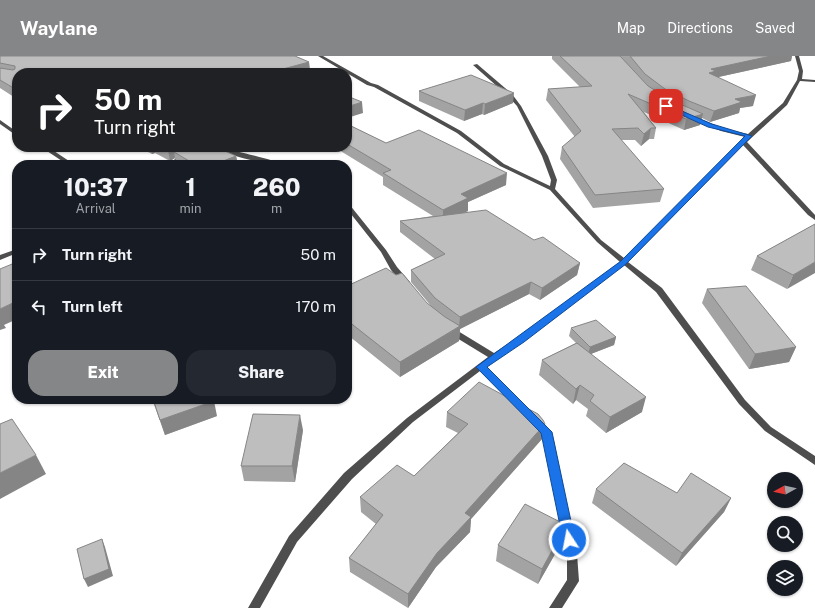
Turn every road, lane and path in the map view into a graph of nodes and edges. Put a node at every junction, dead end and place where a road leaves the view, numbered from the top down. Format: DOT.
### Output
graph roads {
  1 [pos="320,56"];
  2 [pos="797,56"];
  3 [pos="475,65"];
  4 [pos="341,68"];
  5 [pos="352,74"];
  6 [pos="799,80"];
  7 [pos="815,81"];
  8 [pos="685,114"];
  9 [pos="0,122"];
  10 [pos="12,130"];
  11 [pos="746,139"];
  12 [pos="52,152"];
  13 [pos="188,152"];
  14 [pos="229,152"];
  15 [pos="64,160"];
  16 [pos="177,160"];
  17 [pos="261,160"];
  18 [pos="552,189"];
  19 [pos="352,211"];
  20 [pos="815,218"];
  21 [pos="12,253"];
  22 [pos="0,258"];
  23 [pos="624,262"];
  24 [pos="413,291"];
  25 [pos="443,324"];
  26 [pos="494,357"];
  27 [pos="481,367"];
  28 [pos="815,461"];
  29 [pos="254,608"];
  30 [pos="555,608"];
  1 -- 4 [label="street"];
  2 -- 6 [label="street"];
  3 -- 18 [label="street"];
  5 -- 18 [label="street"];
  6 -- 7 [label="street"];
  6 -- 11 [label="street"];
  8 -- 11 [label="street"];
  9 -- 10 [label="street"];
  11 -- 20 [label="street"];
  11 -- 23 [label="street"];
  12 -- 15 [label="street"];
  13 -- 16 [label="street"];
  14 -- 17 [label="street"];
  18 -- 23 [label="street"];
  19 -- 24 [label="street"];
  21 -- 22 [label="street"];
  23 -- 26 [label="street"];
  23 -- 28 [label="street"];
  25 -- 26 [label="street"];
  26 -- 27 [label="street"];
  27 -- 29 [label="street"];
  27 -- 30 [label="street"];
}
